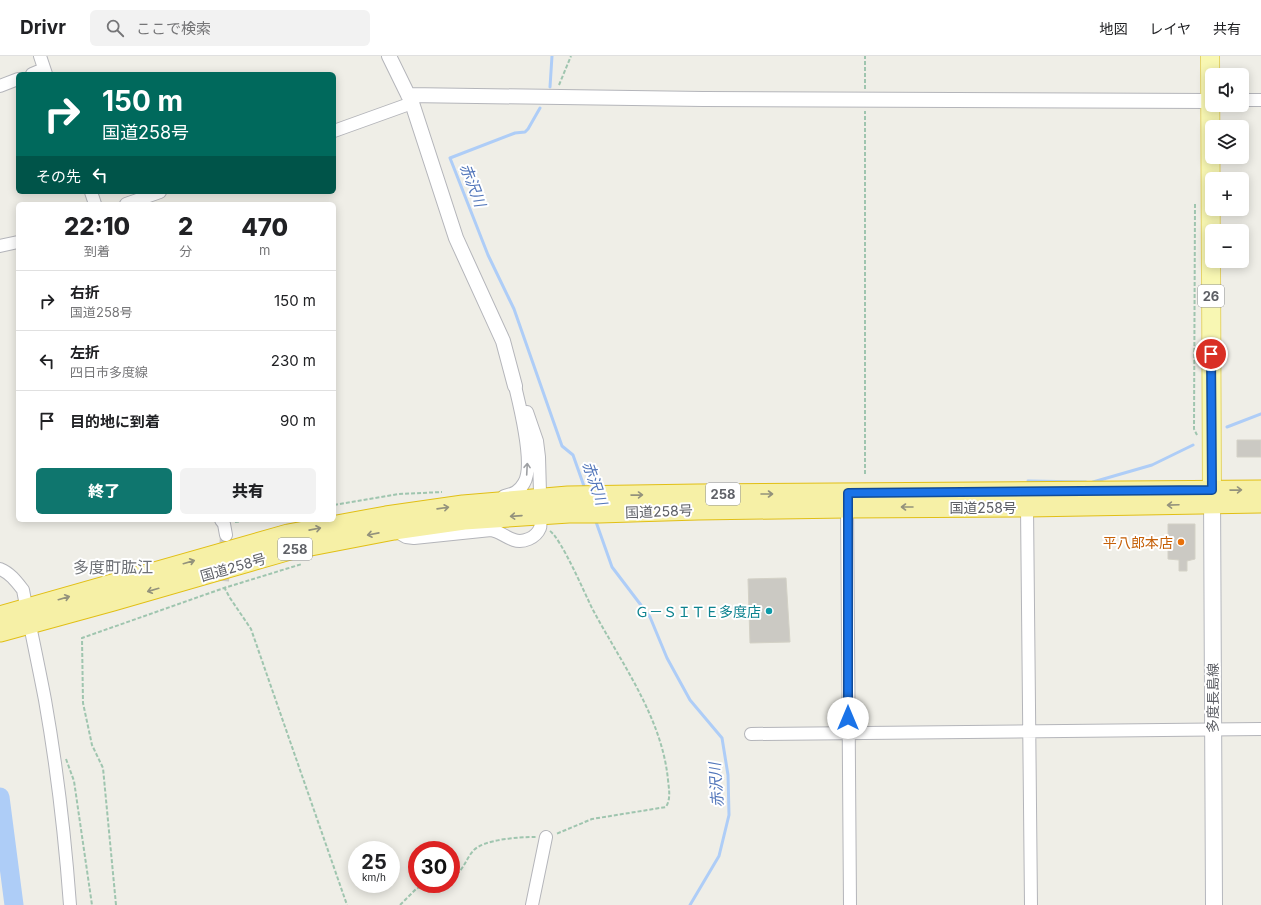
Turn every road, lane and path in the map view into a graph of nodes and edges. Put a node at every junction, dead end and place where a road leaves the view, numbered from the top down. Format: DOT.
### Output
graph roads {
  1 [pos="40,56"];
  2 [pos="389,56"];
  3 [pos="571,56"];
  4 [pos="865,56"];
  5 [pos="1210,56"];
  6 [pos="1210,68"];
  7 [pos="45,72"];
  8 [pos="16,80"];
  9 [pos="0,86"];
  10 [pos="556,98"];
  11 [pos="410,99"];
  12 [pos="865,99"];
  13 [pos="1249,100"];
  14 [pos="1261,100"];
  15 [pos="1205,101"];
  16 [pos="1211,112"];
  17 [pos="336,130"];
  18 [pos="154,194"];
  19 [pos="1196,200"];
  20 [pos="132,202"];
  21 [pos="16,242"];
  22 [pos="0,246"];
  23 [pos="515,386"];
  24 [pos="1211,436"];
  25 [pos="865,474"];
  26 [pos="1261,490"];
  27 [pos="540,492"];
  28 [pos="1212,497"];
  29 [pos="848,500"];
  30 [pos="1261,503"];
  31 [pos="568,504"];
  32 [pos="463,505"];
  33 [pos="1027,507"];
  34 [pos="222,522"];
  35 [pos="540,523"];
  36 [pos="394,530"];
  37 [pos="226,535"];
  38 [pos="0,569"];
  39 [pos="223,581"];
  40 [pos="224,588"];
  41 [pos="28,616"];
  42 [pos="1,627"];
  43 [pos="1261,729"];
  44 [pos="1212,730"];
  45 [pos="1030,732"];
  46 [pos="848,733"];
  47 [pos="751,734"];
  48 [pos="66,759"];
  49 [pos="546,837"];
  50 [pos="460,870"];
  51 [pos="412,893"];
  52 [pos="70,905"];
  53 [pos="92,905"];
  54 [pos="116,905"];
  55 [pos="347,905"];
  56 [pos="400,905"];
  57 [pos="532,905"];
  58 [pos="850,905"];
  59 [pos="1031,905"];
  60 [pos="1214,905"];
  1 -- 7 [label="street"];
  2 -- 11 [label="street"];
  3 -- 10 [label="path"];
  4 -- 12 [label="path"];
  5 -- 6 [label="main road, 26"];
  8 -- 9 [label="street"];
  10 -- 11 [label="street"];
  10 -- 12 [label="street"];
  11 -- 17 [label="street"];
  11 -- 23 [label="street"];
  12 -- 15 [label="street"];
  12 -- 25 [label="path"];
  13 -- 14 [label="street"];
  16 -- 24 [label="main road, 26"];
  18 -- 20 [label="street"];
  19 -- 24 [label="path"];
  21 -- 22 [label="street"];
  23 -- 27 [label="street"];
  32 -- 23 [label="street, one-way"];
  24 -- 28 [label="main road, 26"];
  28 -- 26 [label="highway, 国道258号 / 258, one-way"];
  28 -- 29 [label="highway, 国道258号 / 258"];
  28 -- 30 [label="highway, 国道258号 / 258"];
  28 -- 33 [label="highway, 国道258号 / 258, one-way"];
  28 -- 44 [label="main road, 多度長島線"];
  29 -- 31 [label="highway, 国道258号 / 258"];
  33 -- 29 [label="highway, 国道258号 / 258, one-way"];
  29 -- 46 [label="street"];
  31 -- 32 [label="highway, 国道258号 / 258"];
  31 -- 36 [label="highway, 国道258号 / 258, one-way"];
  41 -- 32 [label="highway, 国道258号 / 258, one-way"];
  33 -- 45 [label="street"];
  34 -- 37 [label="street"];
  35 -- 36 [label="street"];
  35 -- 49 [label="path"];
  36 -- 41 [label="highway, 国道258号 / 258, one-way"];
  38 -- 41 [label="street"];
  39 -- 40 [label="path"];
  40 -- 54 [label="path"];
  40 -- 55 [label="path"];
  41 -- 42 [label="highway, 国道258号 / 258"];
  41 -- 52 [label="street"];
  43 -- 44 [label="street"];
  44 -- 45 [label="street"];
  44 -- 60 [label="main road, 多度長島線"];
  45 -- 46 [label="street"];
  45 -- 59 [label="street"];
  46 -- 47 [label="street"];
  46 -- 58 [label="street"];
  48 -- 53 [label="path"];
  49 -- 50 [label="path"];
  49 -- 57 [label="street"];
  51 -- 56 [label="path"];
}
